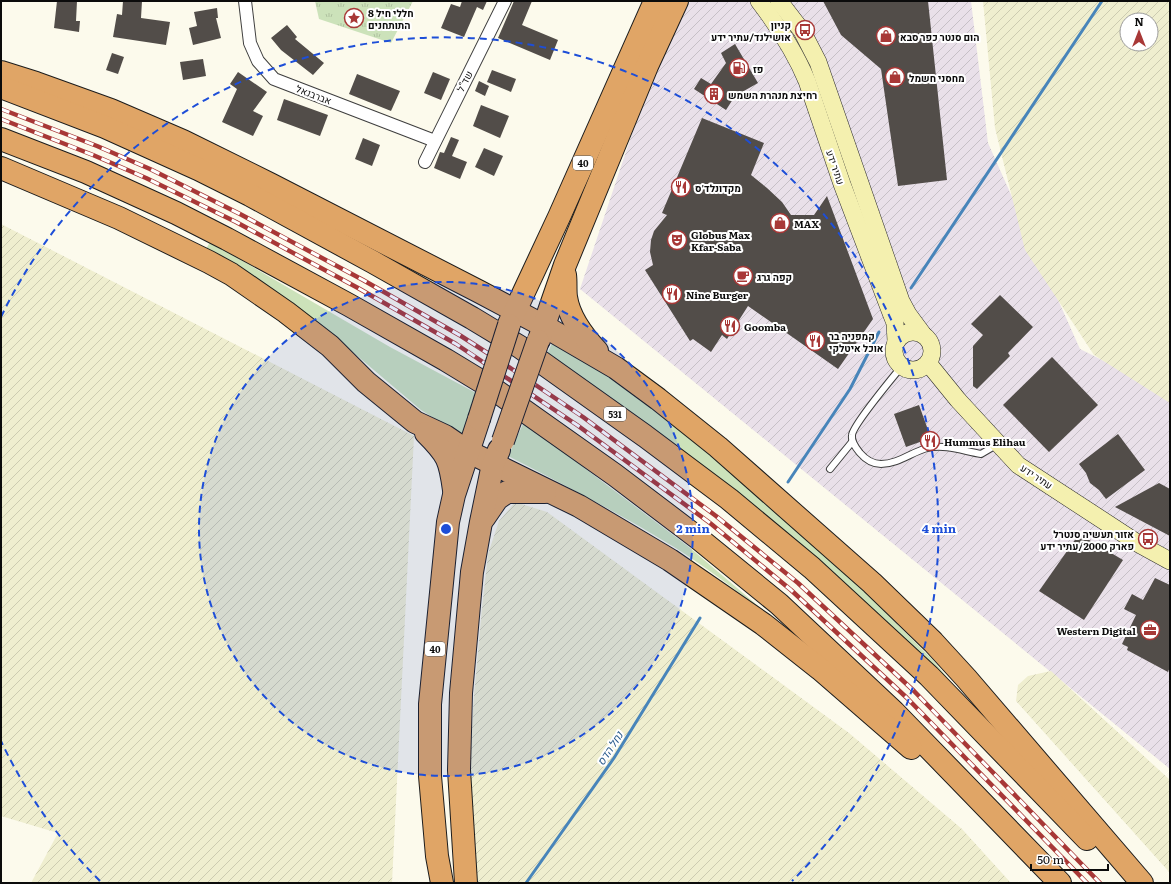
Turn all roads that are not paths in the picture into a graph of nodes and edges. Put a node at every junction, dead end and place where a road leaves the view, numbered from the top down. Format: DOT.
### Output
graph roads {
  1 [pos="245,1"];
  2 [pos="505,1"];
  3 [pos="655,1"];
  4 [pos="678,1"];
  5 [pos="759,1"];
  6 [pos="779,1"];
  7 [pos="1,72"];
  8 [pos="1,87"];
  9 [pos="1,139"];
  10 [pos="435,141"];
  11 [pos="425,162"];
  12 [pos="1,168"];
  13 [pos="559,217"];
  14 [pos="565,265"];
  15 [pos="480,292"];
  16 [pos="512,318"];
  17 [pos="541,333"];
  18 [pos="922,333"];
  19 [pos="896,341"];
  20 [pos="928,363"];
  21 [pos="902,366"];
  22 [pos="616,368"];
  23 [pos="416,422"];
  24 [pos="852,442"];
  25 [pos="999,444"];
  26 [pos="467,451"];
  27 [pos="493,464"];
  28 [pos="830,469"];
  29 [pos="550,492"];
  30 [pos="454,495"];
  31 [pos="481,522"];
  32 [pos="1170,561"];
  33 [pos="442,883"];
  34 [pos="466,883"];
  35 [pos="1060,883"];
  36 [pos="1129,883"];
  37 [pos="1142,883"];
  1 -- 10 [label="street, אברבנאל"];
  2 -- 10 [label="street, שד\"ל"];
  3 -- 13 [label="highway, 40"];
  4 -- 14 [label="highway, 40"];
  5 -- 19 [label="street, עתיר ידע"];
  6 -- 18 [label="street, עתיר ידע"];
  7 -- 15 [label="highway"];
  8 -- 36 [label="highway, 531"];
  9 -- 35 [label="highway"];
  10 -- 11 [label="street, שד\"ל"];
  12 -- 23 [label="highway"];
  13 -- 15 [label="highway"];
  13 -- 16 [label="highway, 40"];
  14 -- 17 [label="highway, 40"];
  14 -- 22 [label="highway"];
  15 -- 16 [label="highway"];
  16 -- 17 [label="highway"];
  16 -- 26 [label="highway, 40, bridge"];
  17 -- 22 [label="highway"];
  17 -- 27 [label="highway, 40, bridge"];
  18 -- 19 [label="street"];
  18 -- 20 [label="street"];
  19 -- 21 [label="street"];
  20 -- 21 [label="street"];
  20 -- 25 [label="street, עתיר ידע"];
  21 -- 24 [label="lane"];
  22 -- 37 [label="highway"];
  23 -- 26 [label="highway"];
  23 -- 30 [label="highway"];
  24 -- 25 [label="lane"];
  24 -- 28 [label="lane"];
  25 -- 32 [label="street, עתיר ידע"];
  26 -- 27 [label="highway"];
  26 -- 30 [label="highway, 40"];
  27 -- 29 [label="highway"];
  27 -- 31 [label="highway, 40"];
  29 -- 31 [label="highway"];
  29 -- 35 [label="highway"];
  30 -- 33 [label="highway, 40"];
  31 -- 34 [label="highway, 40"];
}
